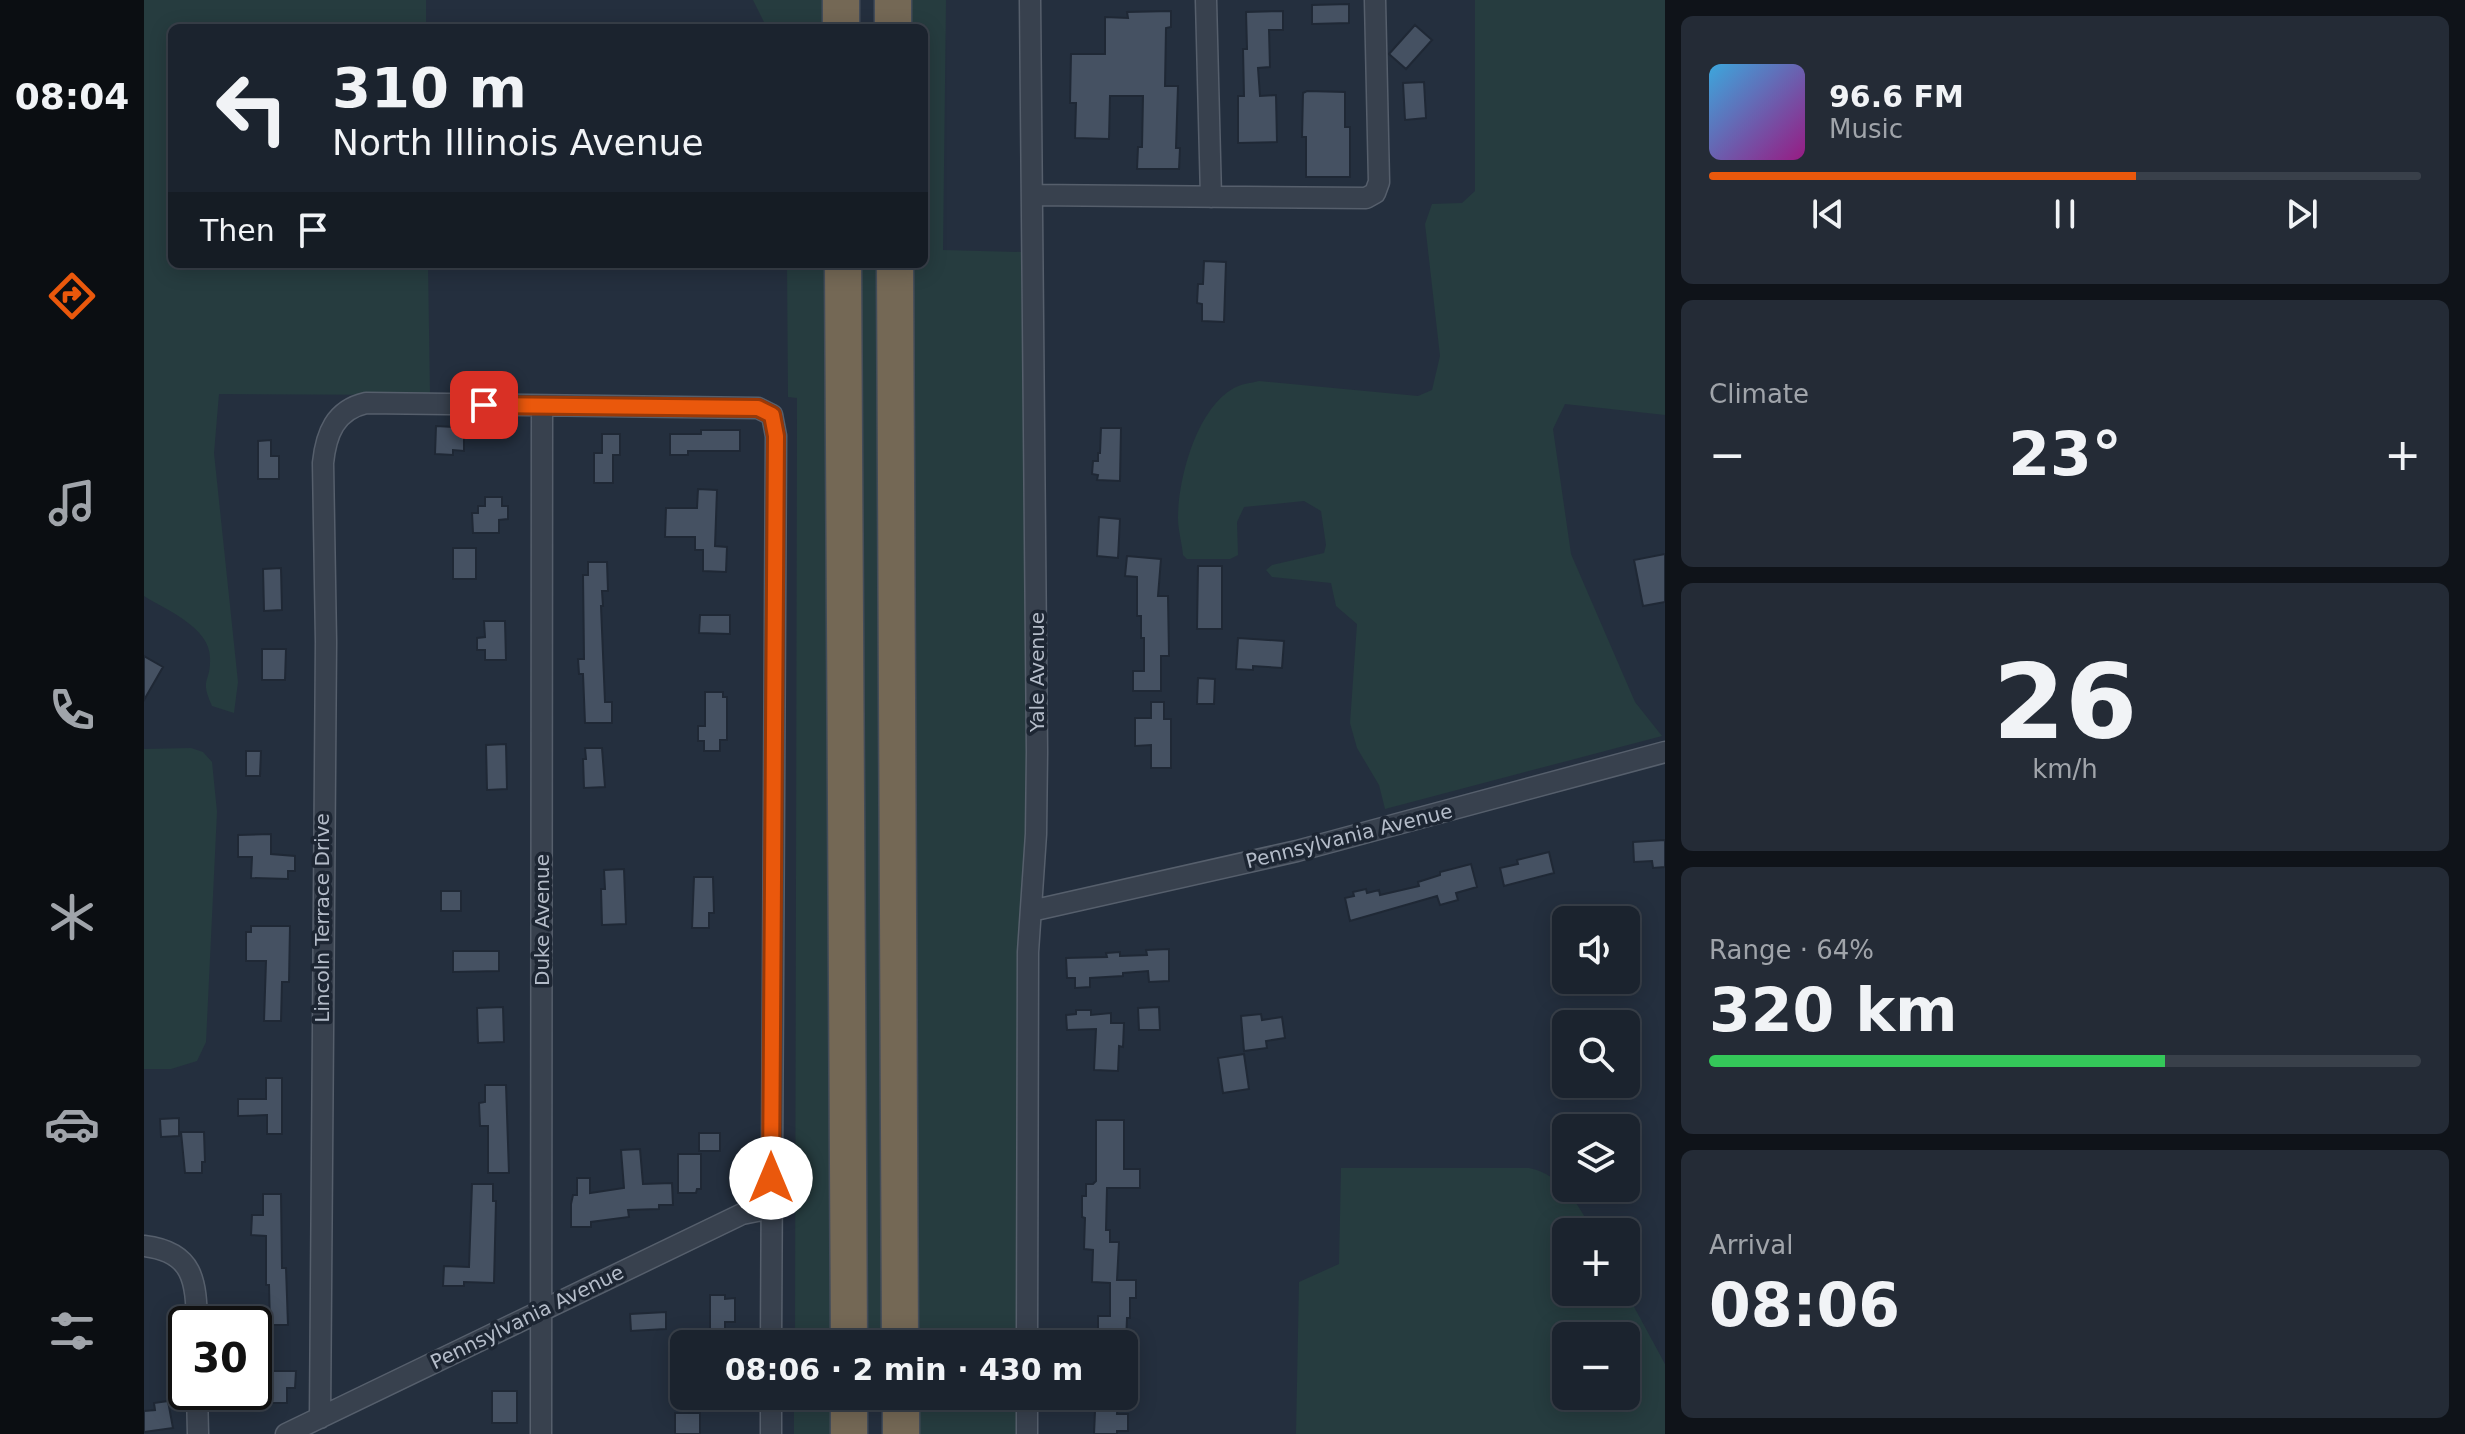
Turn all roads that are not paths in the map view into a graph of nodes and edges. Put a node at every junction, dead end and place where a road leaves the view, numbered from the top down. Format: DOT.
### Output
graph roads {
  1 [pos="841,0"];
  2 [pos="893,0"];
  3 [pos="1030,0"];
  4 [pos="1206,0"];
  5 [pos="1375,0"];
  6 [pos="841,24"];
  7 [pos="893,24"];
  8 [pos="1032,195"];
  9 [pos="1211,197"];
  10 [pos="843,268"];
  11 [pos="895,268"];
  12 [pos="542,406"];
  13 [pos="1665,752"];
  14 [pos="1031,911"];
  15 [pos="771,1208"];
  16 [pos="144,1246"];
  17 [pos="196,1306"];
  18 [pos="542,1308"];
  19 [pos="771,1330"];
  20 [pos="849,1330"];
  21 [pos="900,1330"];
  22 [pos="1027,1330"];
  23 [pos="197,1410"];
  24 [pos="771,1410"];
  25 [pos="849,1410"];
  26 [pos="901,1410"];
  27 [pos="1027,1410"];
  28 [pos="320,1418"];
  29 [pos="198,1434"];
  30 [pos="286,1434"];
  31 [pos="541,1434"];
  32 [pos="771,1434"];
  33 [pos="849,1434"];
  34 [pos="901,1434"];
  35 [pos="1027,1434"];
  1 -- 6 [label="highway"];
  2 -- 7 [label="highway"];
  3 -- 8 [label="street, Yale Avenue"];
  4 -- 9 [label="street"];
  5 -- 9 [label="street"];
  8 -- 9 [label="street"];
  8 -- 14 [label="street, Yale Avenue"];
  10 -- 20 [label="highway"];
  11 -- 21 [label="highway"];
  12 -- 15 [label="street"];
  12 -- 18 [label="street, Duke Avenue"];
  12 -- 28 [label="street, Lincoln Terrace Drive"];
  13 -- 14 [label="street, Pennsylvania Avenue"];
  14 -- 22 [label="street, Yale Avenue"];
  15 -- 18 [label="street, Pennsylvania Avenue"];
  15 -- 19 [label="street"];
  16 -- 17 [label="street"];
  18 -- 28 [label="street, Pennsylvania Avenue"];
  18 -- 31 [label="street, Duke Avenue"];
  23 -- 29 [label="street"];
  24 -- 32 [label="street"];
  25 -- 33 [label="highway"];
  26 -- 34 [label="highway"];
  27 -- 35 [label="street"];
  28 -- 30 [label="street, Pennsylvania Avenue"];
}
